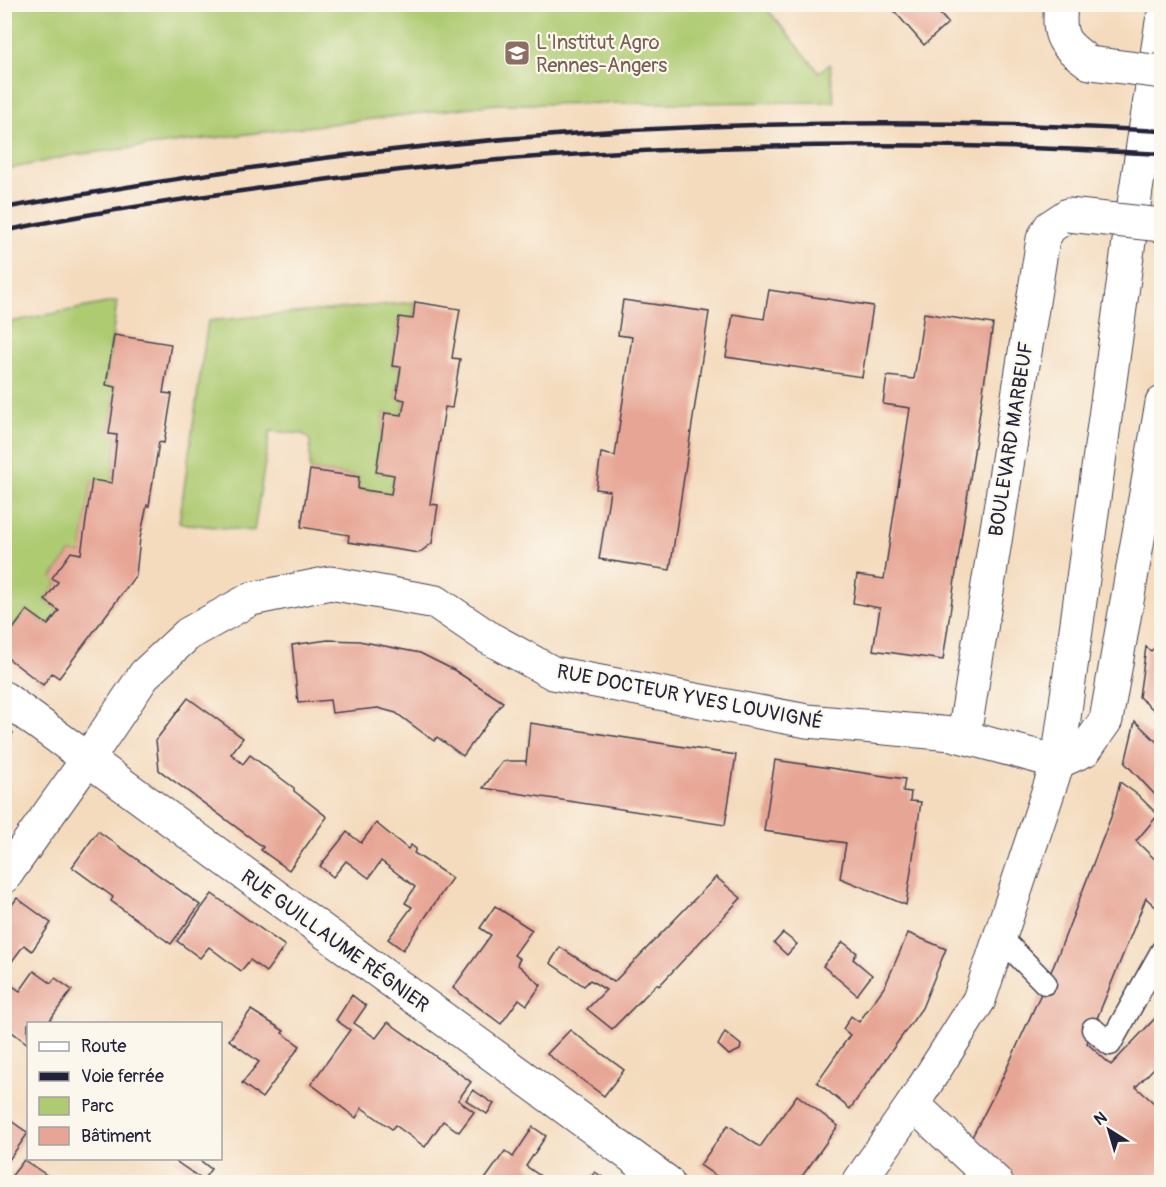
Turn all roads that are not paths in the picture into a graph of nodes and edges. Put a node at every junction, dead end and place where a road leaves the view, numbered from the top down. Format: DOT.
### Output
graph roads {
  1 [pos="1061,4"];
  2 [pos="1161,22"];
  3 [pos="1161,72"];
  4 [pos="1161,225"];
  5 [pos="1161,403"];
  6 [pos="4,698"];
  7 [pos="963,736"];
  8 [pos="87,760"];
  9 [pos="1058,762"];
  10 [pos="4,877"];
  11 [pos="1000,937"];
  12 [pos="1161,951"];
  13 [pos="1045,983"];
  14 [pos="1093,1029"];
  15 [pos="913,1104"];
  16 [pos="667,1182"];
  17 [pos="860,1182"];
  18 [pos="996,1182"];
  1 -- 3 [label="street, bridge"];
  2 -- 9 [label="street"];
  4 -- 7 [label="street, BOULEVARD MARBEUF, bridge"];
  5 -- 9 [label="street"];
  6 -- 8 [label="street, RUE GUILLAUME RÉGNIER"];
  7 -- 8 [label="street, RUE DOCTEUR YVES LOUVIGNÉ"];
  7 -- 9 [label="street, RUE DOCTEUR YVES LOUVIGNÉ"];
  8 -- 10 [label="street, RUE DOCTEUR YVES LOUVIGNÉ"];
  8 -- 16 [label="street, RUE GUILLAUME RÉGNIER"];
  9 -- 11 [label="street"];
  11 -- 13 [label="lane"];
  11 -- 15 [label="street"];
  12 -- 14 [label="lane"];
  15 -- 17 [label="street"];
  15 -- 18 [label="street"];
}
